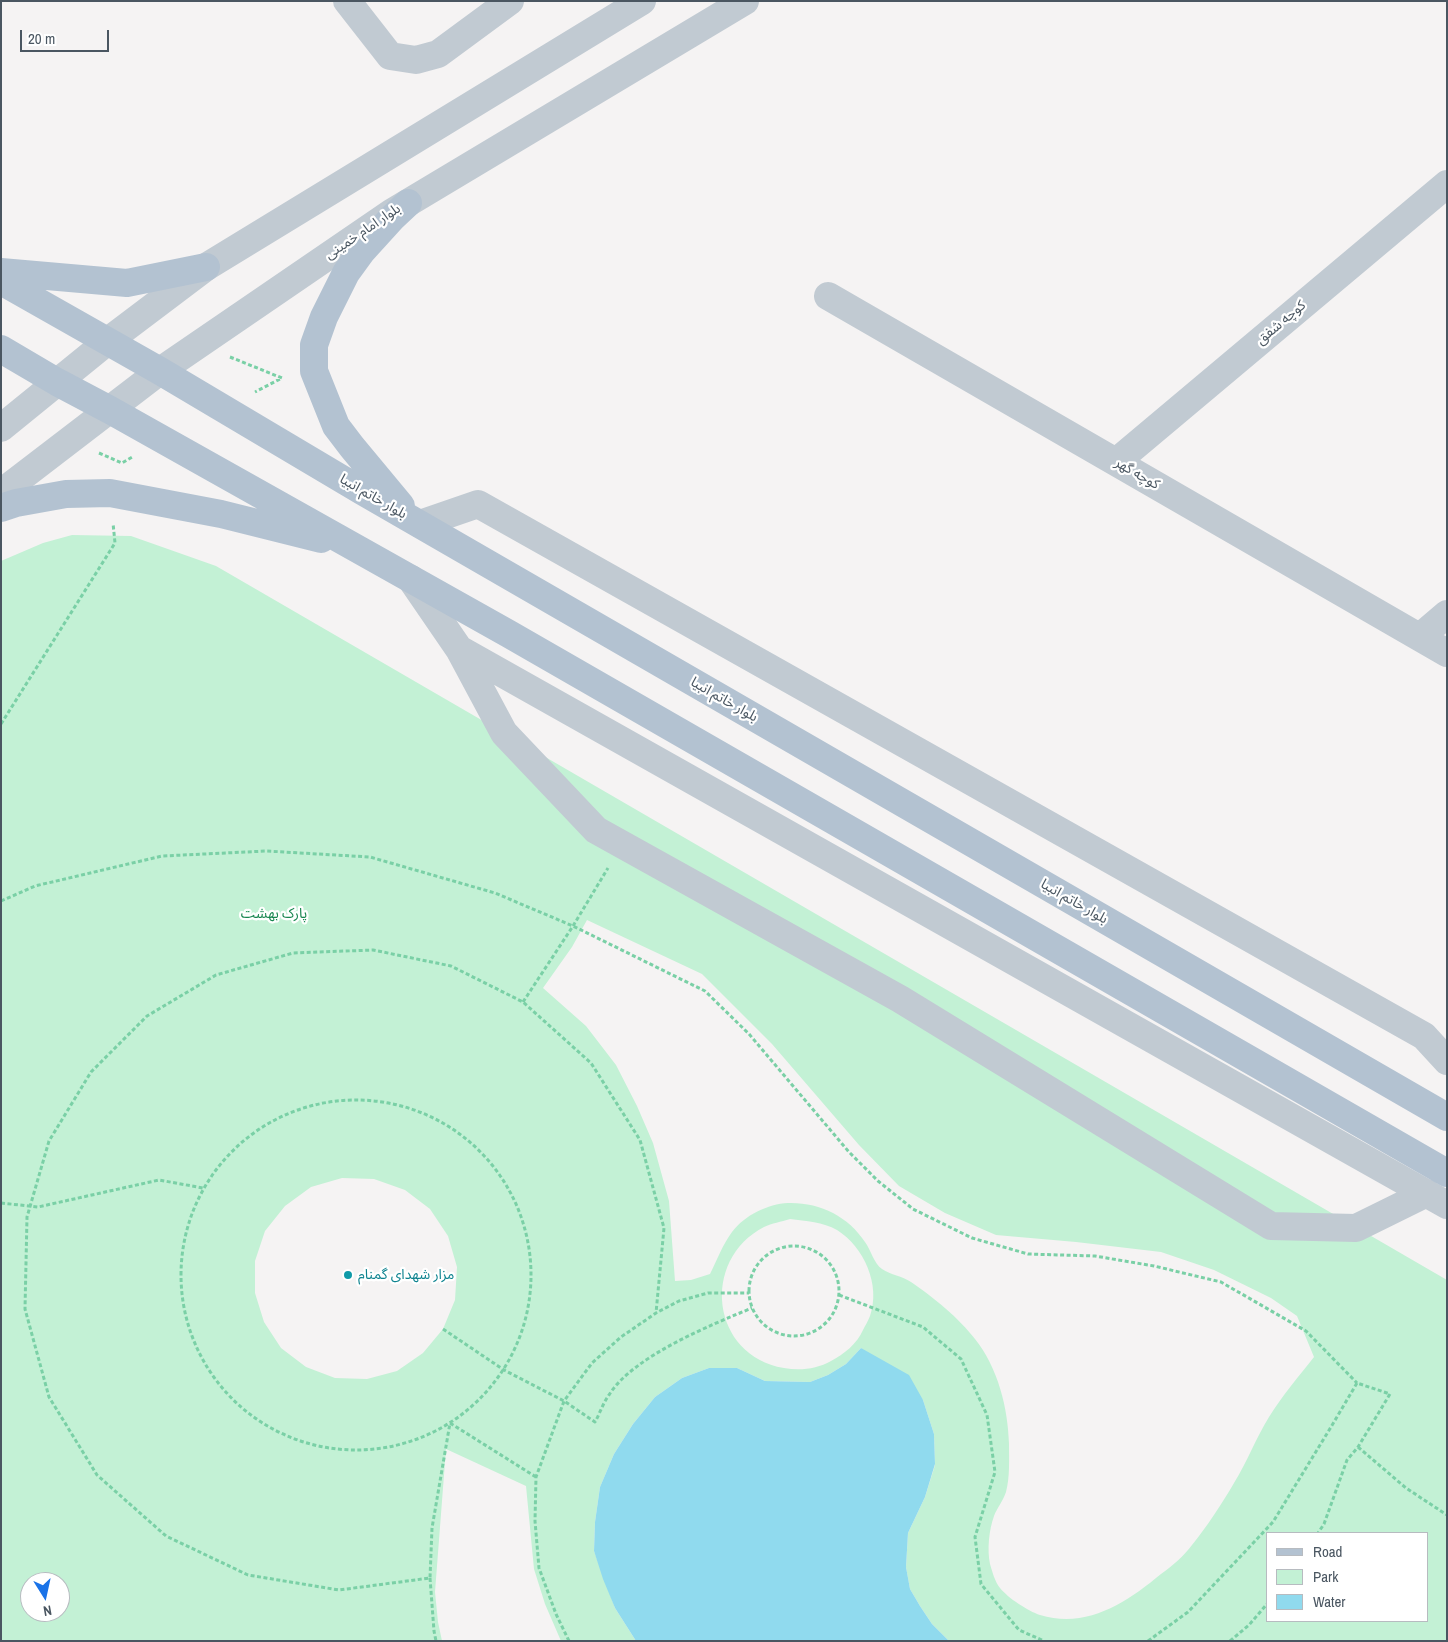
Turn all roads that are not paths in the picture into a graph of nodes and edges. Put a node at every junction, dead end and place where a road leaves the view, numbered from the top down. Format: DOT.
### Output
graph roads {
  1 [pos="347,1"];
  2 [pos="510,1"];
  3 [pos="642,1"];
  4 [pos="745,1"];
  5 [pos="1447,184"];
  6 [pos="408,203"];
  7 [pos="206,267"];
  8 [pos="1,272"];
  9 [pos="1,281"];
  10 [pos="828,296"];
  11 [pos="108,341"];
  12 [pos="1,349"];
  13 [pos="160,371"];
  14 [pos="57,382"];
  15 [pos="110,410"];
  16 [pos="1,428"];
  17 [pos="1116,462"];
  18 [pos="1,493"];
  19 [pos="1,508"];
  20 [pos="417,522"];
  21 [pos="351,545"];
  22 [pos="411,579"];
  23 [pos="1447,614"];
  24 [pos="1420,637"];
  25 [pos="459,650"];
  26 [pos="1447,653"];
  27 [pos="1447,1061"];
  28 [pos="1447,1117"];
  29 [pos="1447,1173"];
  30 [pos="1437,1199"];
  1 -- 2 [label="street"];
  3 -- 7 [label="street"];
  4 -- 6 [label="street, بلوار امام خمینی"];
  5 -- 17 [label="street, کوچه شفق"];
  6 -- 13 [label="street, بلوار امام خمینی"];
  6 -- 20 [label="main road"];
  7 -- 8 [label="main road"];
  7 -- 11 [label="street"];
  9 -- 11 [label="main road, بلوار خاتم انبیا"];
  10 -- 17 [label="street, کوچه گهر"];
  11 -- 13 [label="main road, بلوار خاتم انبیا"];
  11 -- 14 [label="street"];
  12 -- 14 [label="main road"];
  13 -- 15 [label="street, بلوار امام خمینی"];
  13 -- 20 [label="main road, بلوار خاتم انبیا"];
  14 -- 15 [label="main road"];
  14 -- 16 [label="street"];
  15 -- 18 [label="street, بلوار امام خمینی"];
  15 -- 21 [label="main road"];
  17 -- 24 [label="street, کوچه گهر"];
  19 -- 21 [label="main road"];
  20 -- 27 [label="street"];
  20 -- 28 [label="main road, بلوار خاتم انبیا"];
  21 -- 22 [label="main road"];
  22 -- 25 [label="street"];
  22 -- 29 [label="main road"];
  23 -- 24 [label="street"];
  24 -- 26 [label="street, کوچه گهر"];
  25 -- 30 [label="street"];
  25 -- 30 [label="street"];
}
